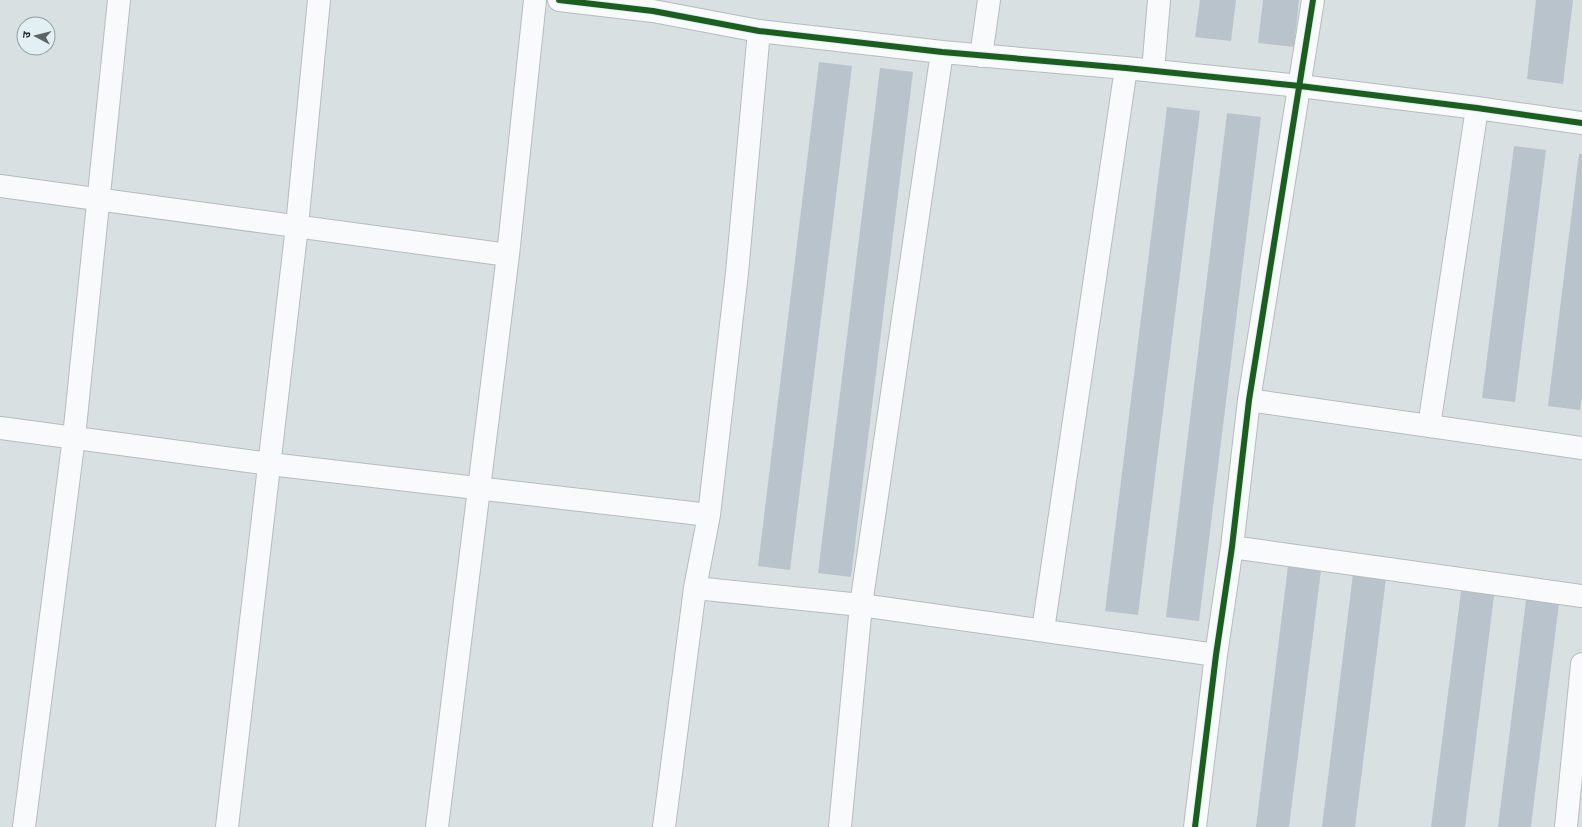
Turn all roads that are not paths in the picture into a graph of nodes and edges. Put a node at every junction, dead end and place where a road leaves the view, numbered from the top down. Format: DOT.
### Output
graph roads {
  1 [pos="119,0"];
  2 [pos="319,0"];
  3 [pos="535,0"];
  4 [pos="559,0"];
  5 [pos="989,0"];
  6 [pos="1159,0"];
  7 [pos="1314,0"];
  8 [pos="653,5"];
  9 [pos="759,31"];
  10 [pos="942,52"];
  11 [pos="981,56"];
  12 [pos="1126,68"];
  13 [pos="1153,71"];
  14 [pos="1300,86"];
  15 [pos="1478,108"];
  16 [pos="1582,123"];
  17 [pos="0,186"];
  18 [pos="99,200"];
  19 [pos="297,226"];
  20 [pos="508,255"];
  21 [pos="1249,400"];
  22 [pos="1429,426"];
  23 [pos="0,428"];
  24 [pos="74,437"];
  25 [pos="1582,448"];
  26 [pos="270,464"];
  27 [pos="478,488"];
  28 [pos="708,515"];
  29 [pos="1232,546"];
  30 [pos="695,588"];
  31 [pos="1582,596"];
  32 [pos="861,605"];
  33 [pos="1043,630"];
  34 [pos="1216,655"];
  35 [pos="1582,664"];
  36 [pos="670,826"];
  37 [pos="24,827"];
  38 [pos="227,827"];
  39 [pos="437,827"];
  40 [pos="840,827"];
  41 [pos="1195,827"];
  42 [pos="1566,827"];
  1 -- 18 [label="street"];
  2 -- 19 [label="street"];
  3 -- 20 [label="street"];
  4 -- 8 [label="street"];
  5 -- 11 [label="street"];
  6 -- 13 [label="street"];
  7 -- 14 [label="street"];
  8 -- 9 [label="street"];
  9 -- 10 [label="street"];
  9 -- 28 [label="street"];
  10 -- 11 [label="street"];
  10 -- 32 [label="street"];
  11 -- 12 [label="street"];
  12 -- 13 [label="street"];
  12 -- 33 [label="street"];
  13 -- 14 [label="street"];
  14 -- 15 [label="street"];
  14 -- 21 [label="street"];
  15 -- 16 [label="street"];
  15 -- 22 [label="street"];
  17 -- 18 [label="street"];
  18 -- 19 [label="street"];
  18 -- 24 [label="street"];
  19 -- 20 [label="street"];
  19 -- 26 [label="street"];
  20 -- 27 [label="street"];
  21 -- 22 [label="street"];
  21 -- 29 [label="street"];
  22 -- 25 [label="street"];
  23 -- 24 [label="street"];
  24 -- 26 [label="street"];
  24 -- 37 [label="street"];
  26 -- 27 [label="street"];
  26 -- 38 [label="street"];
  27 -- 28 [label="street"];
  27 -- 39 [label="street"];
  28 -- 30 [label="street"];
  29 -- 31 [label="street"];
  29 -- 34 [label="street"];
  30 -- 32 [label="street"];
  30 -- 36 [label="street"];
  32 -- 33 [label="street"];
  32 -- 40 [label="street"];
  33 -- 34 [label="street"];
  34 -- 41 [label="street"];
  35 -- 42 [label="street"];
}
